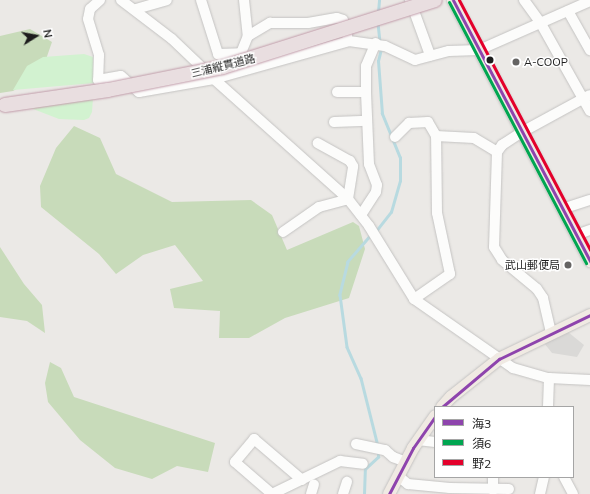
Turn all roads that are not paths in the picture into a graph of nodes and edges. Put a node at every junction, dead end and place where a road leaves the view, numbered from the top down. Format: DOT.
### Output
graph roads {
  1 [pos="100,0"];
  2 [pos="121,0"];
  3 [pos="167,0"];
  4 [pos="201,0"];
  5 [pos="244,0"];
  6 [pos="410,0"];
  7 [pos="421,0"];
  8 [pos="435,0"];
  9 [pos="453,0"];
  10 [pos="524,0"];
  11 [pos="590,1"];
  12 [pos="136,10"];
  13 [pos="568,11"];
  14 [pos="540,22"];
  15 [pos="248,36"];
  16 [pos="349,41"];
  17 [pos="376,44"];
  18 [pos="479,50"];
  19 [pos="590,50"];
  20 [pos="241,53"];
  21 [pos="430,55"];
  22 [pos="242,70"];
  23 [pos="214,79"];
  24 [pos="337,92"];
  25 [pos="366,92"];
  26 [pos="587,97"];
  27 [pos="590,111"];
  28 [pos="367,121"];
  29 [pos="334,122"];
  30 [pos="522,132"];
  31 [pos="436,136"];
  32 [pos="395,137"];
  33 [pos="318,143"];
  34 [pos="497,152"];
  35 [pos="348,199"];
  36 [pos="590,200"];
  37 [pos="562,209"];
  38 [pos="361,215"];
  39 [pos="590,230"];
  40 [pos="283,232"];
  41 [pos="576,235"];
  42 [pos="590,261"];
  43 [pos="414,299"];
  44 [pos="590,315"];
  45 [pos="551,333"];
  46 [pos="499,360"];
  47 [pos="548,378"];
  48 [pos="590,380"];
  49 [pos="443,406"];
  50 [pos="548,406"];
  51 [pos="434,417"];
  52 [pos="418,440"];
  53 [pos="434,442"];
  54 [pos="356,444"];
  55 [pos="406,462"];
  56 [pos="363,464"];
  57 [pos="398,476"];
  58 [pos="493,478"];
  59 [pos="544,478"];
  60 [pos="565,478"];
  61 [pos="302,480"];
  62 [pos="347,482"];
  63 [pos="509,489"];
  64 [pos="493,490"];
  65 [pos="272,494"];
  66 [pos="344,494"];
  67 [pos="389,494"];
  68 [pos="540,494"];
  69 [pos="573,494"];
  1 -- 23 [label="street"];
  2 -- 12 [label="street"];
  3 -- 12 [label="street"];
  4 -- 20 [label="street"];
  5 -- 15 [label="street"];
  6 -- 21 [label="street"];
  7 -- 8 [label="highway, 三浦縦貫道路, bridge"];
  9 -- 18 [label="main road"];
  10 -- 14 [label="street"];
  11 -- 13 [label="street"];
  12 -- 23 [label="street"];
  13 -- 14 [label="street"];
  13 -- 19 [label="street"];
  14 -- 18 [label="street"];
  14 -- 26 [label="street"];
  15 -- 16 [label="street"];
  15 -- 20 [label="street"];
  16 -- 17 [label="street"];
  16 -- 22 [label="street"];
  17 -- 21 [label="street"];
  17 -- 25 [label="street"];
  18 -- 21 [label="street"];
  18 -- 30 [label="main road"];
  20 -- 22 [label="street"];
  22 -- 23 [label="street"];
  23 -- 35 [label="street"];
  24 -- 25 [label="street"];
  25 -- 28 [label="street"];
  26 -- 27 [label="street"];
  26 -- 30 [label="street"];
  28 -- 29 [label="street"];
  28 -- 38 [label="street"];
  30 -- 34 [label="street"];
  30 -- 37 [label="main road"];
  31 -- 32 [label="street"];
  31 -- 34 [label="street"];
  31 -- 43 [label="street"];
  33 -- 35 [label="street"];
  34 -- 45 [label="street"];
  35 -- 38 [label="street"];
  35 -- 40 [label="street"];
  36 -- 37 [label="street"];
  37 -- 41 [label="main road"];
  38 -- 43 [label="street"];
  39 -- 41 [label="street"];
  41 -- 42 [label="main road"];
  43 -- 46 [label="street"];
  44 -- 45 [label="main road"];
  45 -- 46 [label="main road"];
  46 -- 47 [label="street"];
  46 -- 49 [label="main road"];
  47 -- 48 [label="street"];
  47 -- 50 [label="street"];
  51 -- 52 [label="main road"];
  52 -- 53 [label="street"];
  52 -- 55 [label="main road"];
  54 -- 55 [label="street"];
  55 -- 57 [label="main road"];
  56 -- 61 [label="street"];
  57 -- 64 [label="street"];
  57 -- 67 [label="main road"];
  58 -- 64 [label="street"];
  59 -- 68 [label="street"];
  60 -- 69 [label="street"];
  61 -- 65 [label="street"];
  61 -- 65 [label="street"];
  62 -- 66 [label="street"];
  63 -- 64 [label="street"];
}
